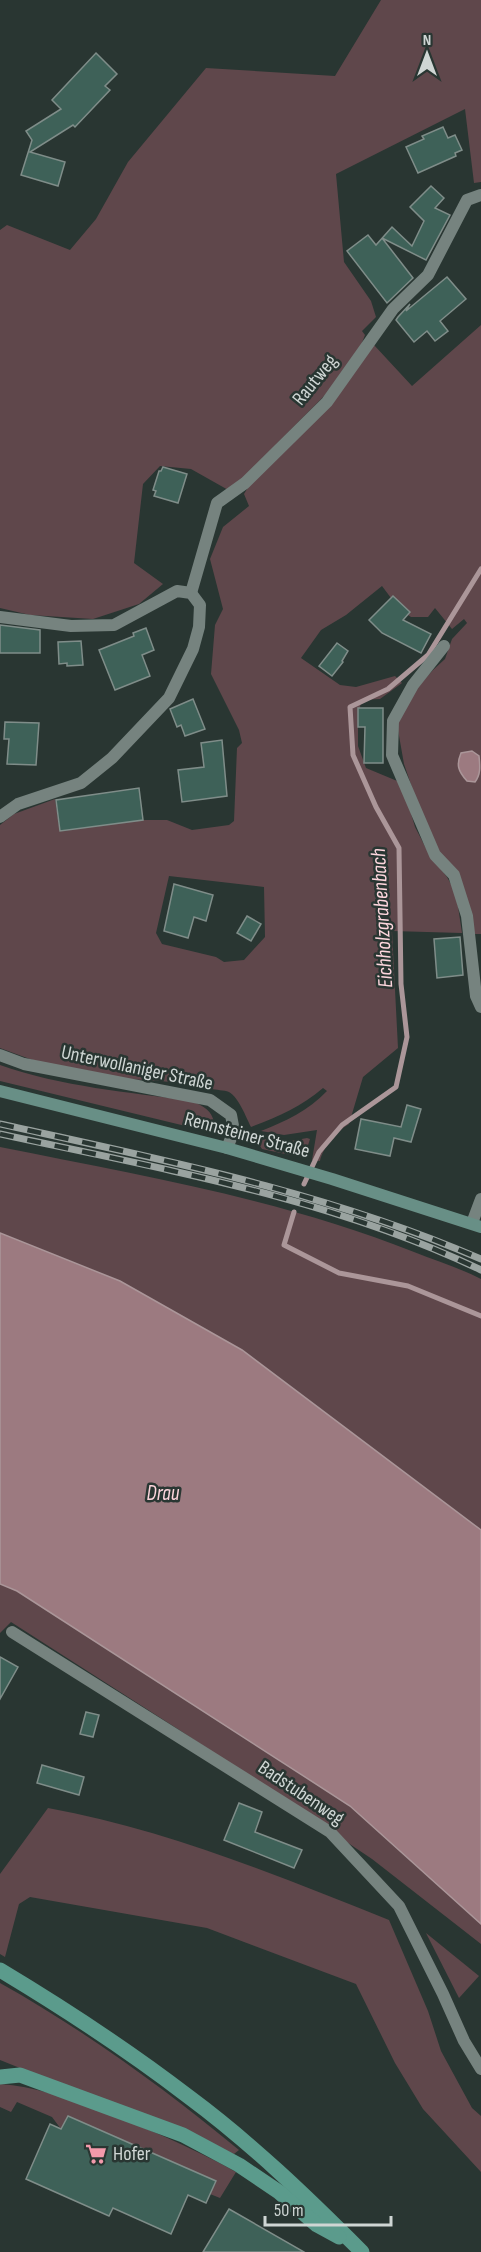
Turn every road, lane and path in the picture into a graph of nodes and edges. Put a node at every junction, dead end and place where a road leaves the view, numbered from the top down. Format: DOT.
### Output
graph roads {
  1 [pos="481,195"];
  2 [pos="191,593"];
  3 [pos="0,617"];
  4 [pos="444,646"];
  5 [pos="0,817"];
  6 [pos="481,1007"];
  7 [pos="0,1055"];
  8 [pos="0,1091"];
  9 [pos="227,1148"];
  10 [pos="481,1199"];
  11 [pos="476,1225"];
  12 [pos="12,1632"];
  13 [pos="2,1971"];
  14 [pos="0,2068"];
  15 [pos="481,2069"];
  16 [pos="20,2075"];
  17 [pos="0,2077"];
  18 [pos="358,2249"];
  1 -- 2 [label="street, Rautweg"];
  2 -- 3 [label="street"];
  2 -- 5 [label="street"];
  4 -- 6 [label="street"];
  7 -- 9 [label="street, Unterwollaniger Straße"];
  8 -- 9 [label="main road, Rennsteiner Straße"];
  9 -- 11 [label="main road, Rennsteiner Straße"];
  10 -- 11 [label="street"];
  12 -- 15 [label="street, Badstubenweg"];
  13 -- 18 [label="main road"];
  14 -- 16 [label="main road"];
  16 -- 17 [label="main road"];
  16 -- 18 [label="main road"];
}
